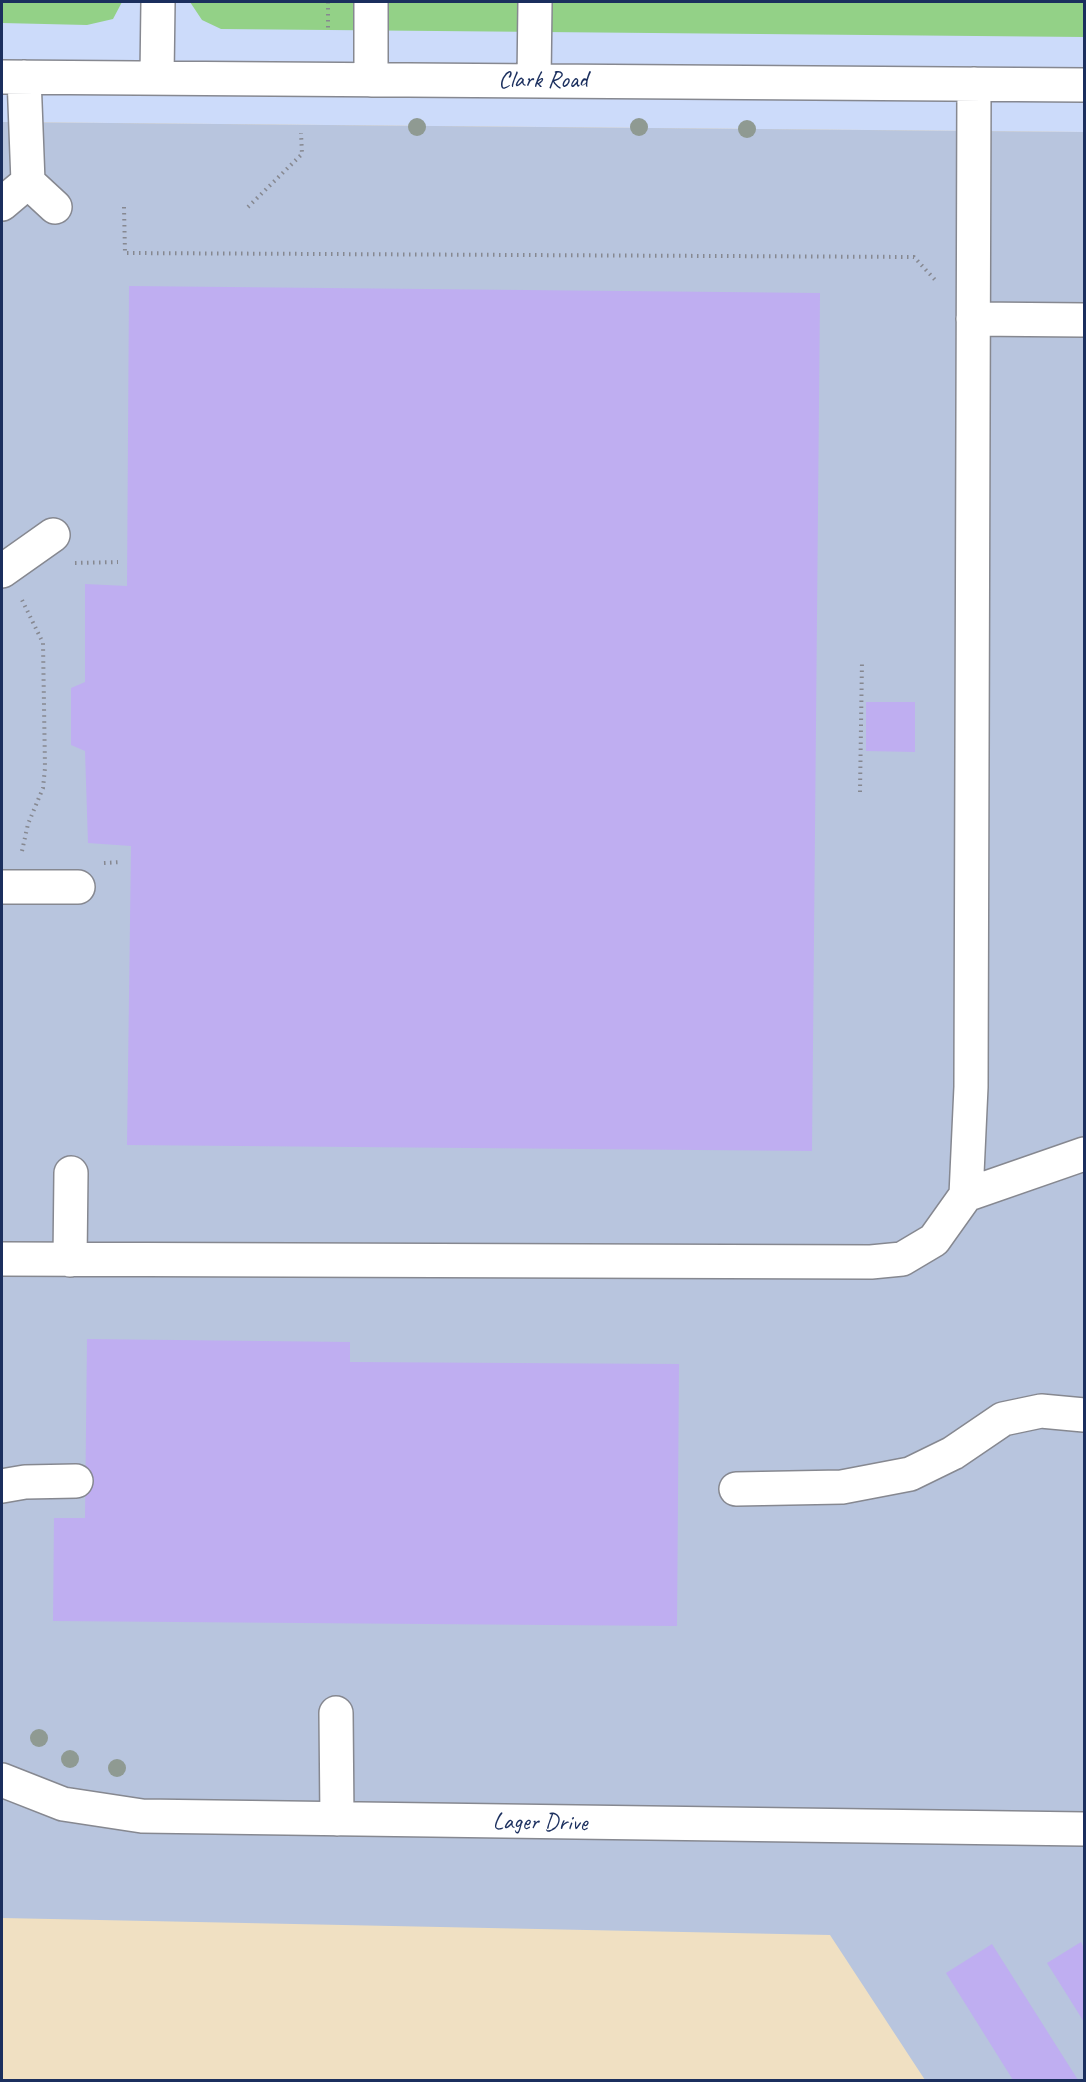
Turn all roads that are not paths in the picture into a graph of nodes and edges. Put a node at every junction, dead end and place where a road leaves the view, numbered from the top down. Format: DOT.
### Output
graph roads {
  1 [pos="158,2"];
  2 [pos="371,2"];
  3 [pos="535,2"];
  4 [pos="157,76"];
  5 [pos="13,77"];
  6 [pos="371,80"];
  7 [pos="534,81"];
  8 [pos="974,84"];
  9 [pos="1084,85"];
  10 [pos="28,182"];
  11 [pos="2,204"];
  12 [pos="55,207"];
  13 [pos="973,319"];
  14 [pos="1084,320"];
  15 [pos="53,535"];
  16 [pos="10,582"];
  17 [pos="2,887"];
  18 [pos="78,887"];
  19 [pos="1084,1154"];
  20 [pos="71,1173"];
  21 [pos="966,1195"];
  22 [pos="2,1259"];
  23 [pos="70,1260"];
  24 [pos="1084,1414"];
  25 [pos="76,1481"];
  26 [pos="2,1486"];
  27 [pos="736,1489"];
  28 [pos="336,1713"];
  29 [pos="2,1779"];
  30 [pos="337,1820"];
  31 [pos="1084,1829"];
  1 -- 4 [label="street"];
  2 -- 6 [label="street"];
  3 -- 7 [label="street"];
  4 -- 5 [label="street, Clark Road"];
  4 -- 6 [label="street, Clark Road"];
  5 -- 10 [label="street"];
  6 -- 7 [label="street, Clark Road"];
  7 -- 8 [label="street, Clark Road"];
  8 -- 9 [label="street, Clark Road"];
  8 -- 13 [label="street"];
  10 -- 11 [label="street"];
  10 -- 12 [label="street"];
  13 -- 14 [label="street"];
  13 -- 21 [label="street"];
  15 -- 16 [label="street"];
  17 -- 18 [label="street"];
  19 -- 21 [label="street"];
  20 -- 23 [label="street"];
  21 -- 23 [label="street"];
  22 -- 23 [label="street"];
  24 -- 27 [label="street"];
  25 -- 26 [label="street"];
  28 -- 30 [label="street"];
  29 -- 30 [label="street, Lager Drive"];
  30 -- 31 [label="street, Lager Drive"];
}
